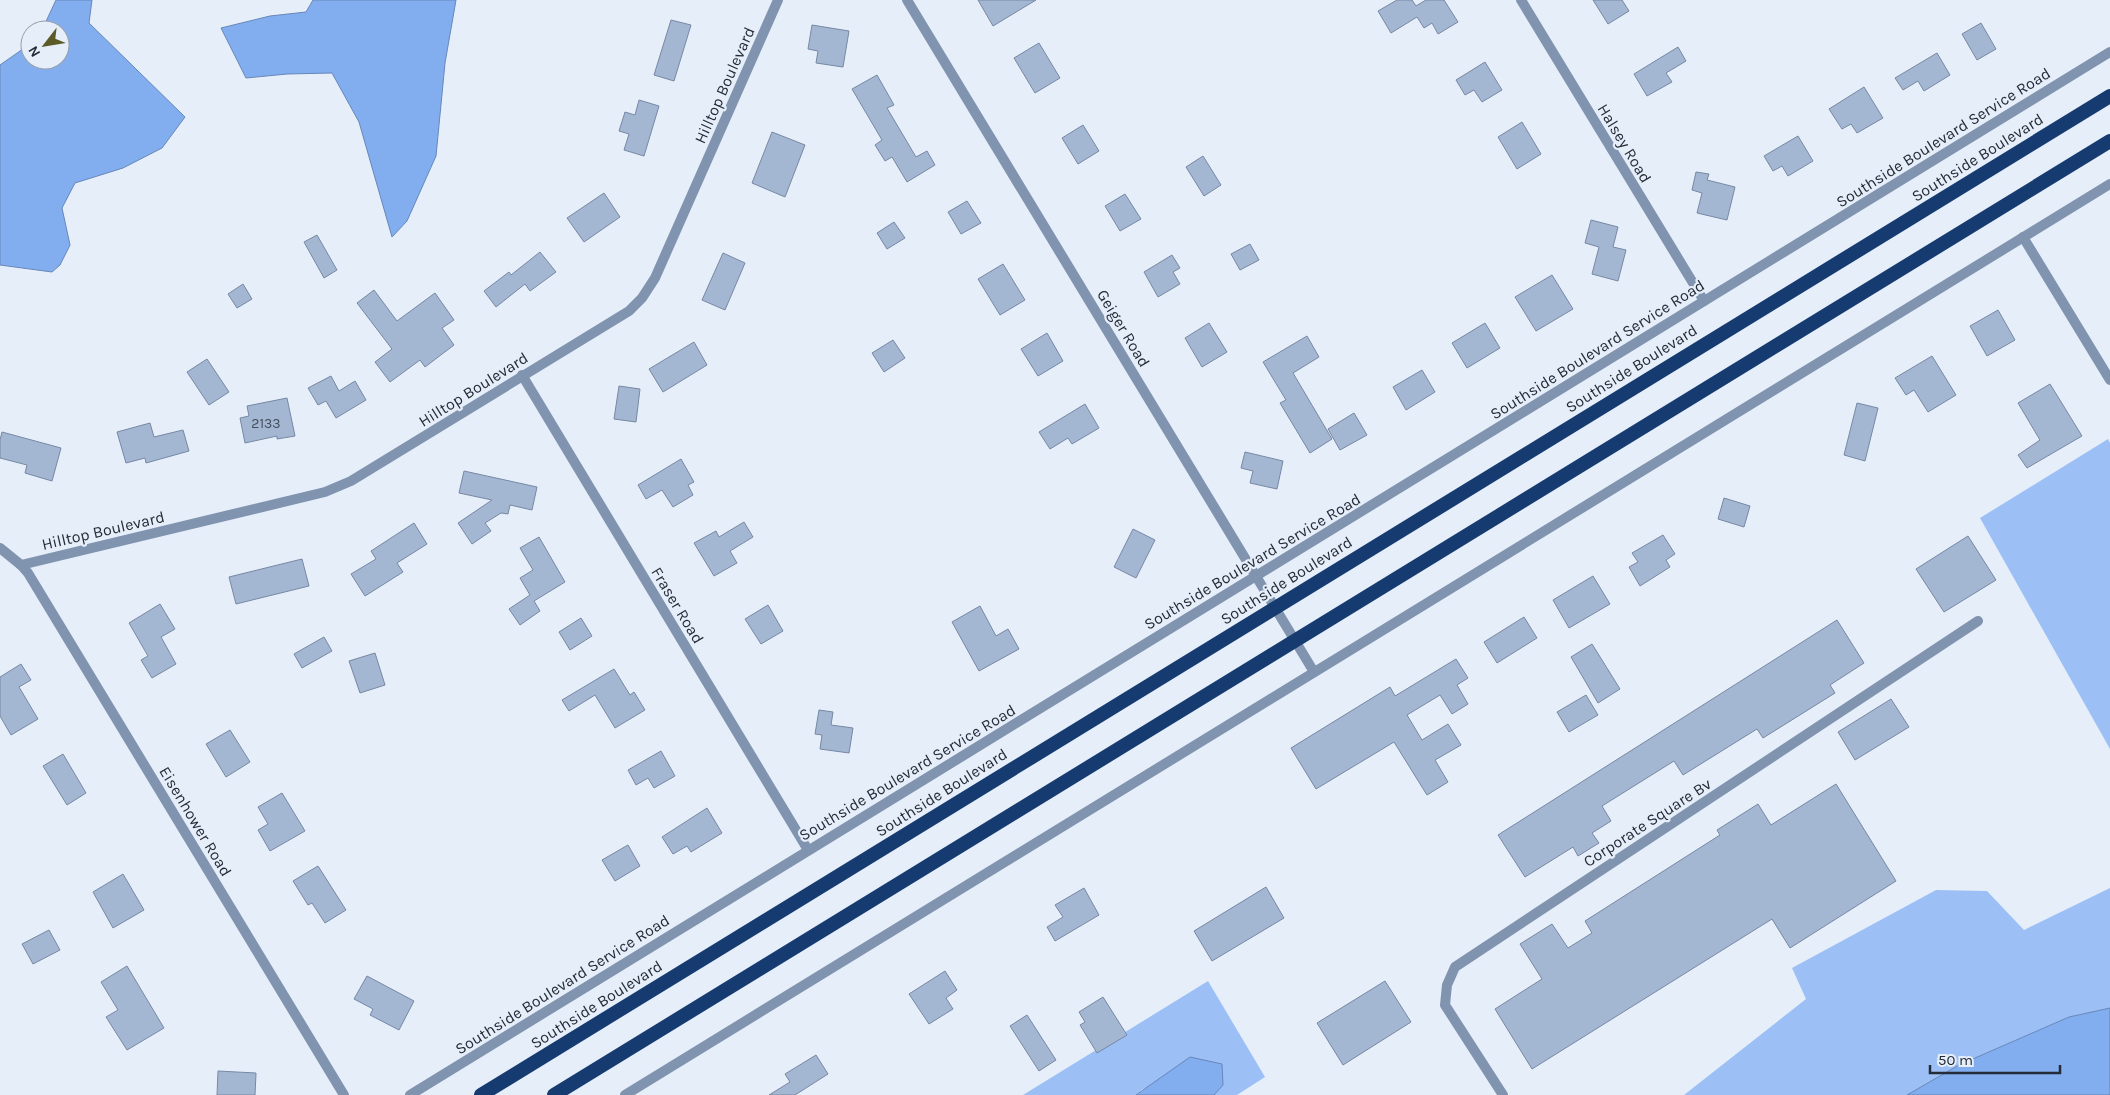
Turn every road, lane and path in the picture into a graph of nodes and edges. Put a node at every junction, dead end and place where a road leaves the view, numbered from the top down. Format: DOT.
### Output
graph roads {
  1 [pos="778,0"];
  2 [pos="907,0"];
  3 [pos="1521,0"];
  4 [pos="2110,52"];
  5 [pos="2110,96"];
  6 [pos="2110,141"];
  7 [pos="2110,184"];
  8 [pos="2023,238"];
  9 [pos="1704,301"];
  10 [pos="522,376"];
  11 [pos="2110,380"];
  12 [pos="0,548"];
  13 [pos="21,565"];
  14 [pos="1257,576"];
  15 [pos="1276,607"];
  16 [pos="1978,622"];
  17 [pos="1295,640"];
  18 [pos="1314,672"];
  19 [pos="808,850"];
  20 [pos="344,1095"];
  21 [pos="410,1095"];
  22 [pos="481,1095"];
  23 [pos="554,1095"];
  24 [pos="625,1095"];
  25 [pos="1503,1095"];
  1 -- 10 [label="street, Hilltop Boulevard"];
  2 -- 14 [label="street, Geiger Road"];
  3 -- 9 [label="street, Halsey Road"];
  4 -- 9 [label="street, Southside Boulevard Service Road"];
  5 -- 15 [label="highway, Southside Boulevard"];
  6 -- 17 [label="highway"];
  7 -- 8 [label="street"];
  8 -- 11 [label="street"];
  8 -- 18 [label="street"];
  9 -- 14 [label="street, Southside Boulevard Service Road"];
  10 -- 13 [label="street, Hilltop Boulevard"];
  10 -- 19 [label="street, Fraser Road"];
  12 -- 13 [label="street"];
  13 -- 20 [label="street, Eisenhower Road"];
  14 -- 15 [label="street, Geiger Road"];
  14 -- 19 [label="street, Southside Boulevard Service Road"];
  15 -- 17 [label="street, Geiger Road"];
  15 -- 22 [label="highway, Southside Boulevard"];
  16 -- 25 [label="street, Corporate Square Bv"];
  17 -- 18 [label="street, Geiger Road"];
  17 -- 23 [label="highway"];
  18 -- 24 [label="street"];
  19 -- 21 [label="street, Southside Boulevard Service Road"];
}
